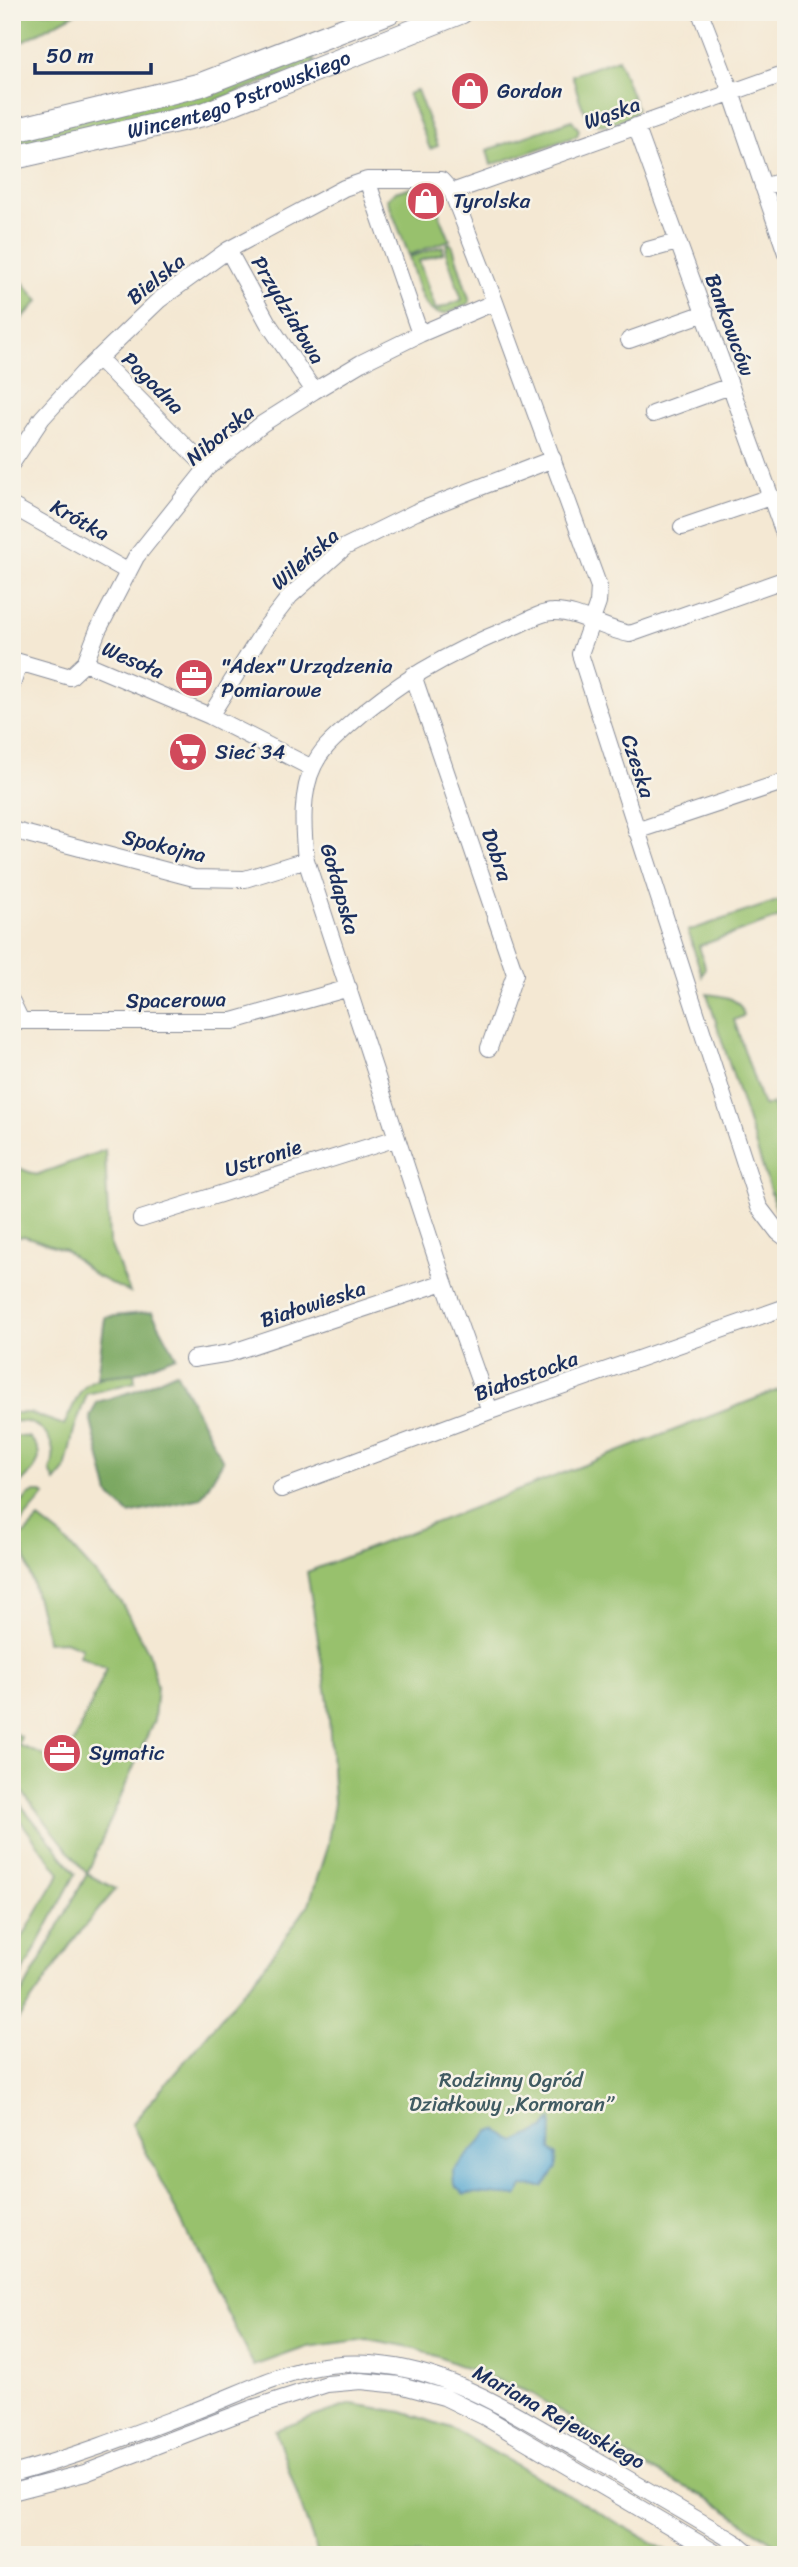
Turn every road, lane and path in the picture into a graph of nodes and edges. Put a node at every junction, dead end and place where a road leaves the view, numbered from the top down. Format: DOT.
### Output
graph roads {
  1 [pos="389,12"];
  2 [pos="461,12"];
  3 [pos="700,12"];
  4 [pos="324,39"];
  5 [pos="336,63"];
  6 [pos="786,73"];
  7 [pos="731,92"];
  8 [pos="636,126"];
  9 [pos="12,131"];
  10 [pos="12,158"];
  11 [pos="367,180"];
  12 [pos="786,180"];
  13 [pos="762,187"];
  14 [pos="452,192"];
  15 [pos="677,242"];
  16 [pos="228,250"];
  17 [pos="648,250"];
  18 [pos="786,253"];
  19 [pos="495,302"];
  20 [pos="705,313"];
  21 [pos="420,334"];
  22 [pos="629,340"];
  23 [pos="98,358"];
  24 [pos="730,386"];
  25 [pos="314,391"];
  26 [pos="653,414"];
  27 [pos="553,459"];
  28 [pos="12,463"];
  29 [pos="207,468"];
  30 [pos="770,497"];
  31 [pos="12,506"];
  32 [pos="682,527"];
  33 [pos="786,538"];
  34 [pos="127,571"];
  35 [pos="786,579"];
  36 [pos="592,623"];
  37 [pos="16,662"];
  38 [pos="85,663"];
  39 [pos="413,675"];
  40 [pos="12,685"];
  41 [pos="210,716"];
  42 [pos="312,768"];
  43 [pos="786,781"];
  44 [pos="12,830"];
  45 [pos="636,831"];
  46 [pos="306,860"];
  47 [pos="349,988"];
  48 [pos="12,1002"];
  49 [pos="489,1048"];
  50 [pos="397,1138"];
  51 [pos="141,1219"];
  52 [pos="786,1238"];
  53 [pos="444,1282"];
  54 [pos="786,1307"];
  55 [pos="193,1359"];
  56 [pos="490,1411"];
  57 [pos="281,1489"];
  58 [pos="12,2474"];
  59 [pos="12,2492"];
  60 [pos="719,2555"];
  61 [pos="751,2555"];
  1 -- 4 [label="main road, Wincentego Pstrowskiego"];
  2 -- 5 [label="main road, Wincentego Pstrowskiego"];
  3 -- 7 [label="street"];
  4 -- 5 [label="main road"];
  4 -- 9 [label="main road, Wincentego Pstrowskiego"];
  5 -- 10 [label="main road, Wincentego Pstrowskiego"];
  6 -- 7 [label="street, Wąska"];
  7 -- 8 [label="street, Wąska"];
  7 -- 13 [label="street"];
  8 -- 14 [label="street, Wąska"];
  8 -- 15 [label="street, Bankowców"];
  11 -- 14 [label="street"];
  11 -- 16 [label="street, Bielska"];
  11 -- 21 [label="street"];
  12 -- 13 [label="street"];
  13 -- 18 [label="street"];
  14 -- 19 [label="street, Czeska"];
  15 -- 17 [label="street"];
  15 -- 20 [label="street, Bankowców"];
  16 -- 23 [label="street, Bielska"];
  16 -- 25 [label="street, Przydziałowa"];
  19 -- 21 [label="street, Niborska"];
  19 -- 27 [label="street, Czeska"];
  20 -- 22 [label="street"];
  20 -- 24 [label="street, Bankowców"];
  21 -- 25 [label="street, Niborska"];
  23 -- 28 [label="street, Bielska"];
  23 -- 29 [label="street, Pogodna"];
  24 -- 26 [label="street"];
  24 -- 30 [label="street, Bankowców"];
  25 -- 29 [label="street, Niborska"];
  27 -- 36 [label="street, Czeska"];
  27 -- 41 [label="street, Wileńska"];
  29 -- 34 [label="street, Niborska"];
  30 -- 32 [label="street"];
  30 -- 33 [label="street, Bankowców"];
  31 -- 34 [label="street, Krótka"];
  34 -- 38 [label="street, Niborska"];
  35 -- 36 [label="street, Gołdapska"];
  36 -- 39 [label="street, Gołdapska"];
  36 -- 45 [label="street, Czeska"];
  37 -- 38 [label="street, Wesoła"];
  37 -- 40 [label="street"];
  38 -- 41 [label="street, Wesoła"];
  39 -- 42 [label="street, Gołdapska"];
  39 -- 49 [label="street, Dobra"];
  41 -- 42 [label="street, Wesoła"];
  42 -- 46 [label="street, Gołdapska"];
  43 -- 45 [label="street"];
  44 -- 46 [label="street, Spokojna"];
  45 -- 52 [label="street, Czeska"];
  46 -- 47 [label="street, Gołdapska"];
  47 -- 48 [label="street, Spacerowa"];
  47 -- 50 [label="street, Gołdapska"];
  50 -- 51 [label="street, Ustronie"];
  50 -- 53 [label="street, Gołdapska"];
  53 -- 55 [label="street, Białowieska"];
  53 -- 56 [label="street, Gołdapska"];
  54 -- 56 [label="street, Białostocka"];
  56 -- 57 [label="street, Białostocka"];
  58 -- 61 [label="street, Mariana Rejewskiego"];
  59 -- 60 [label="street, Mariana Rejewskiego"];
}
